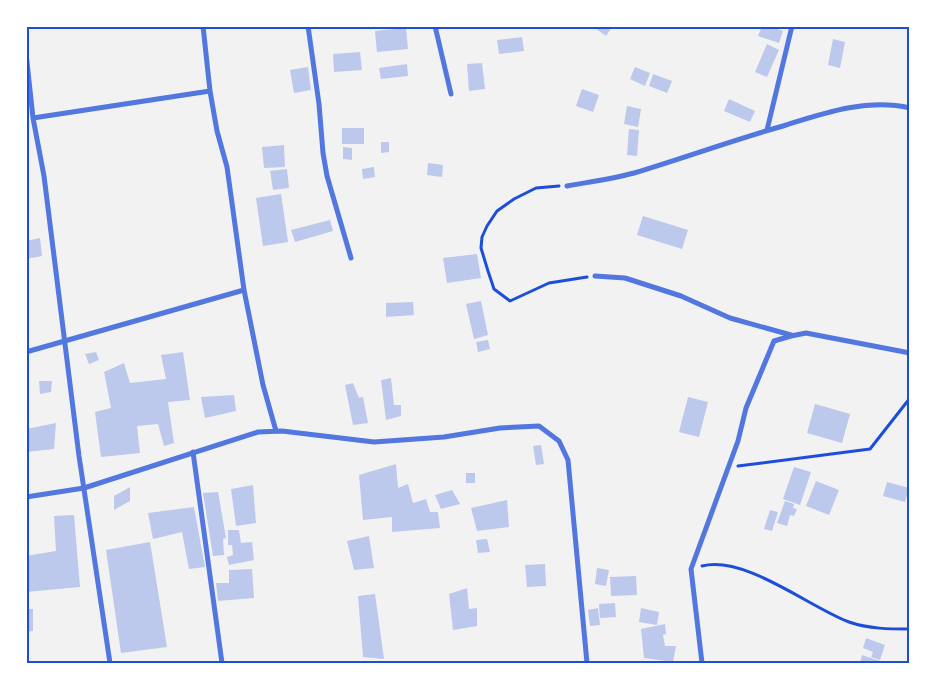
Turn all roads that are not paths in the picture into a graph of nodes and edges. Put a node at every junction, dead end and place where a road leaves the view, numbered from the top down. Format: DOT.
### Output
graph roads {
  1 [pos="203,26"];
  2 [pos="308,26"];
  3 [pos="435,26"];
  4 [pos="792,26"];
  5 [pos="26,53"];
  6 [pos="28,82"];
  7 [pos="210,91"];
  8 [pos="451,94"];
  9 [pos="910,108"];
  10 [pos="33,118"];
  11 [pos="766,130"];
  12 [pos="566,186"];
  13 [pos="351,258"];
  14 [pos="595,276"];
  15 [pos="244,290"];
  16 [pos="791,336"];
  17 [pos="65,342"];
  18 [pos="26,352"];
  19 [pos="910,353"];
  20 [pos="276,431"];
  21 [pos="193,452"];
  22 [pos="84,488"];
  23 [pos="26,497"];
  24 [pos="110,663"];
  25 [pos="222,663"];
  26 [pos="587,663"];
  27 [pos="702,663"];
  1 -- 7 [label="street"];
  2 -- 13 [label="street"];
  3 -- 8 [label="street"];
  4 -- 11 [label="street"];
  5 -- 6 [label="street"];
  6 -- 10 [label="street"];
  7 -- 10 [label="street"];
  7 -- 15 [label="street"];
  9 -- 11 [label="street"];
  10 -- 17 [label="street"];
  11 -- 12 [label="street"];
  14 -- 16 [label="street"];
  15 -- 17 [label="street"];
  15 -- 20 [label="street"];
  16 -- 19 [label="street"];
  16 -- 27 [label="street"];
  17 -- 18 [label="street"];
  17 -- 22 [label="street"];
  20 -- 21 [label="street"];
  20 -- 26 [label="street"];
  21 -- 22 [label="street"];
  21 -- 25 [label="street"];
  22 -- 23 [label="street"];
  22 -- 24 [label="street"];
}
